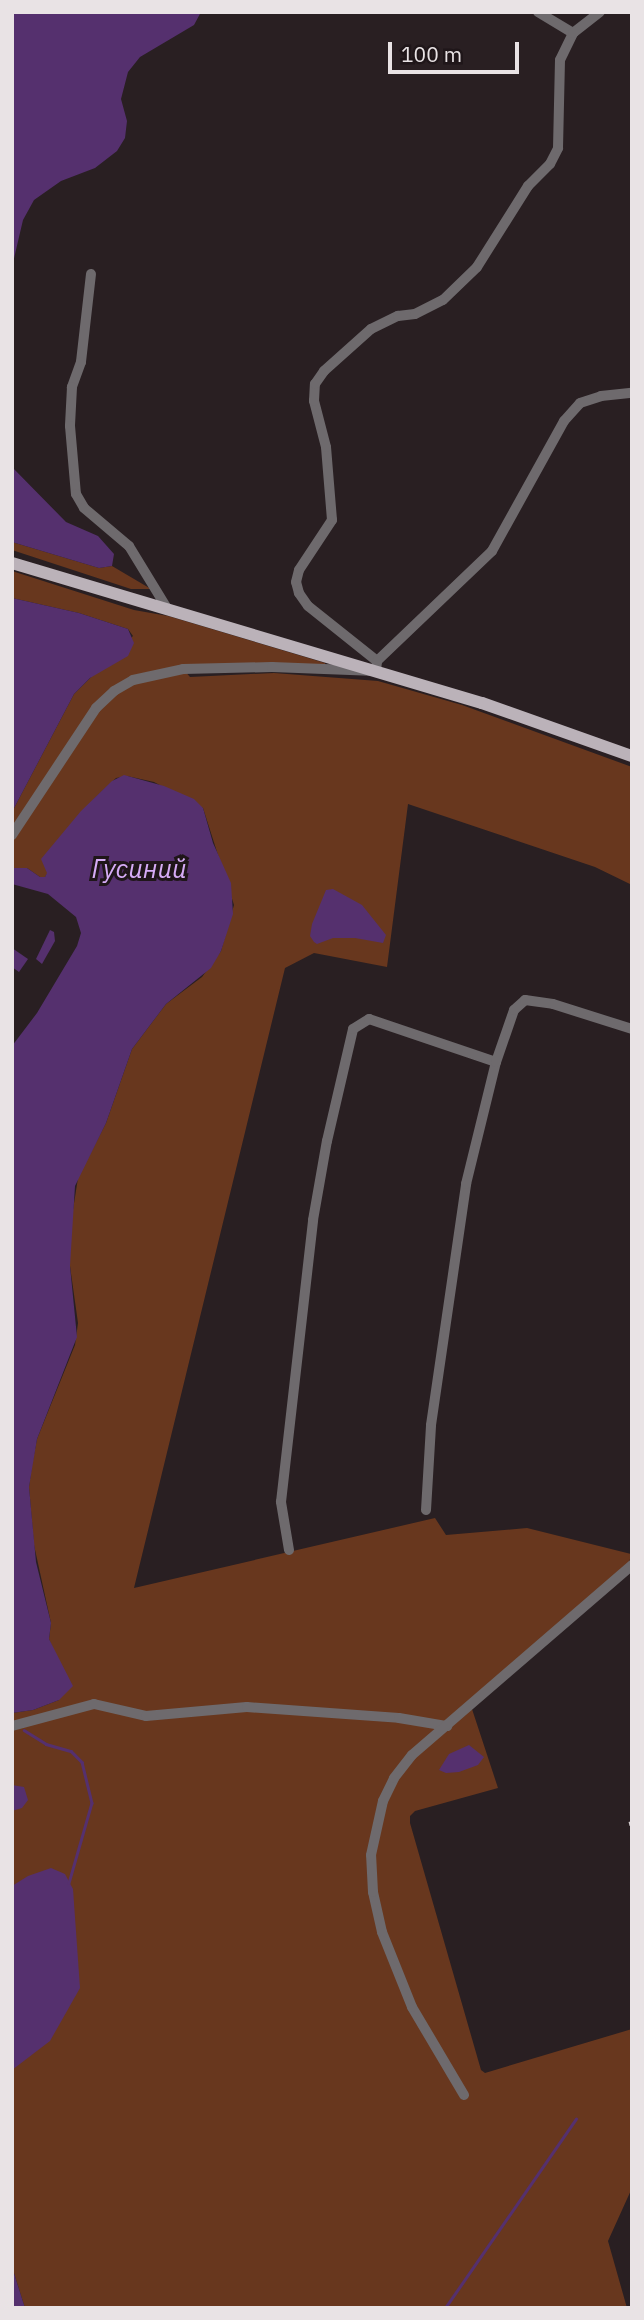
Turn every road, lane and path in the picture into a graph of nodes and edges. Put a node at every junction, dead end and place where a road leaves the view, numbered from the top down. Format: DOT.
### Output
graph roads {
  1 [pos="538,12"];
  2 [pos="600,12"];
  3 [pos="573,33"];
  4 [pos="92,274"];
  5 [pos="632,393"];
  6 [pos="12,563"];
  7 [pos="168,610"];
  8 [pos="377,666"];
  9 [pos="632,756"];
  10 [pos="12,835"];
  11 [pos="632,1029"];
  12 [pos="496,1062"];
  13 [pos="426,1510"];
  14 [pos="289,1550"];
  15 [pos="632,1565"];
  16 [pos="12,1726"];
  17 [pos="447,1726"];
  18 [pos="464,2095"];
  1 -- 3 [label="street"];
  2 -- 3 [label="street"];
  3 -- 8 [label="street"];
  4 -- 7 [label="street"];
  5 -- 8 [label="street"];
  6 -- 7 [label="main road"];
  7 -- 8 [label="main road"];
  8 -- 9 [label="main road"];
  8 -- 10 [label="street"];
  11 -- 12 [label="street"];
  12 -- 13 [label="street"];
  12 -- 14 [label="street"];
  15 -- 17 [label="street"];
  16 -- 17 [label="street"];
  17 -- 18 [label="street"];
}
